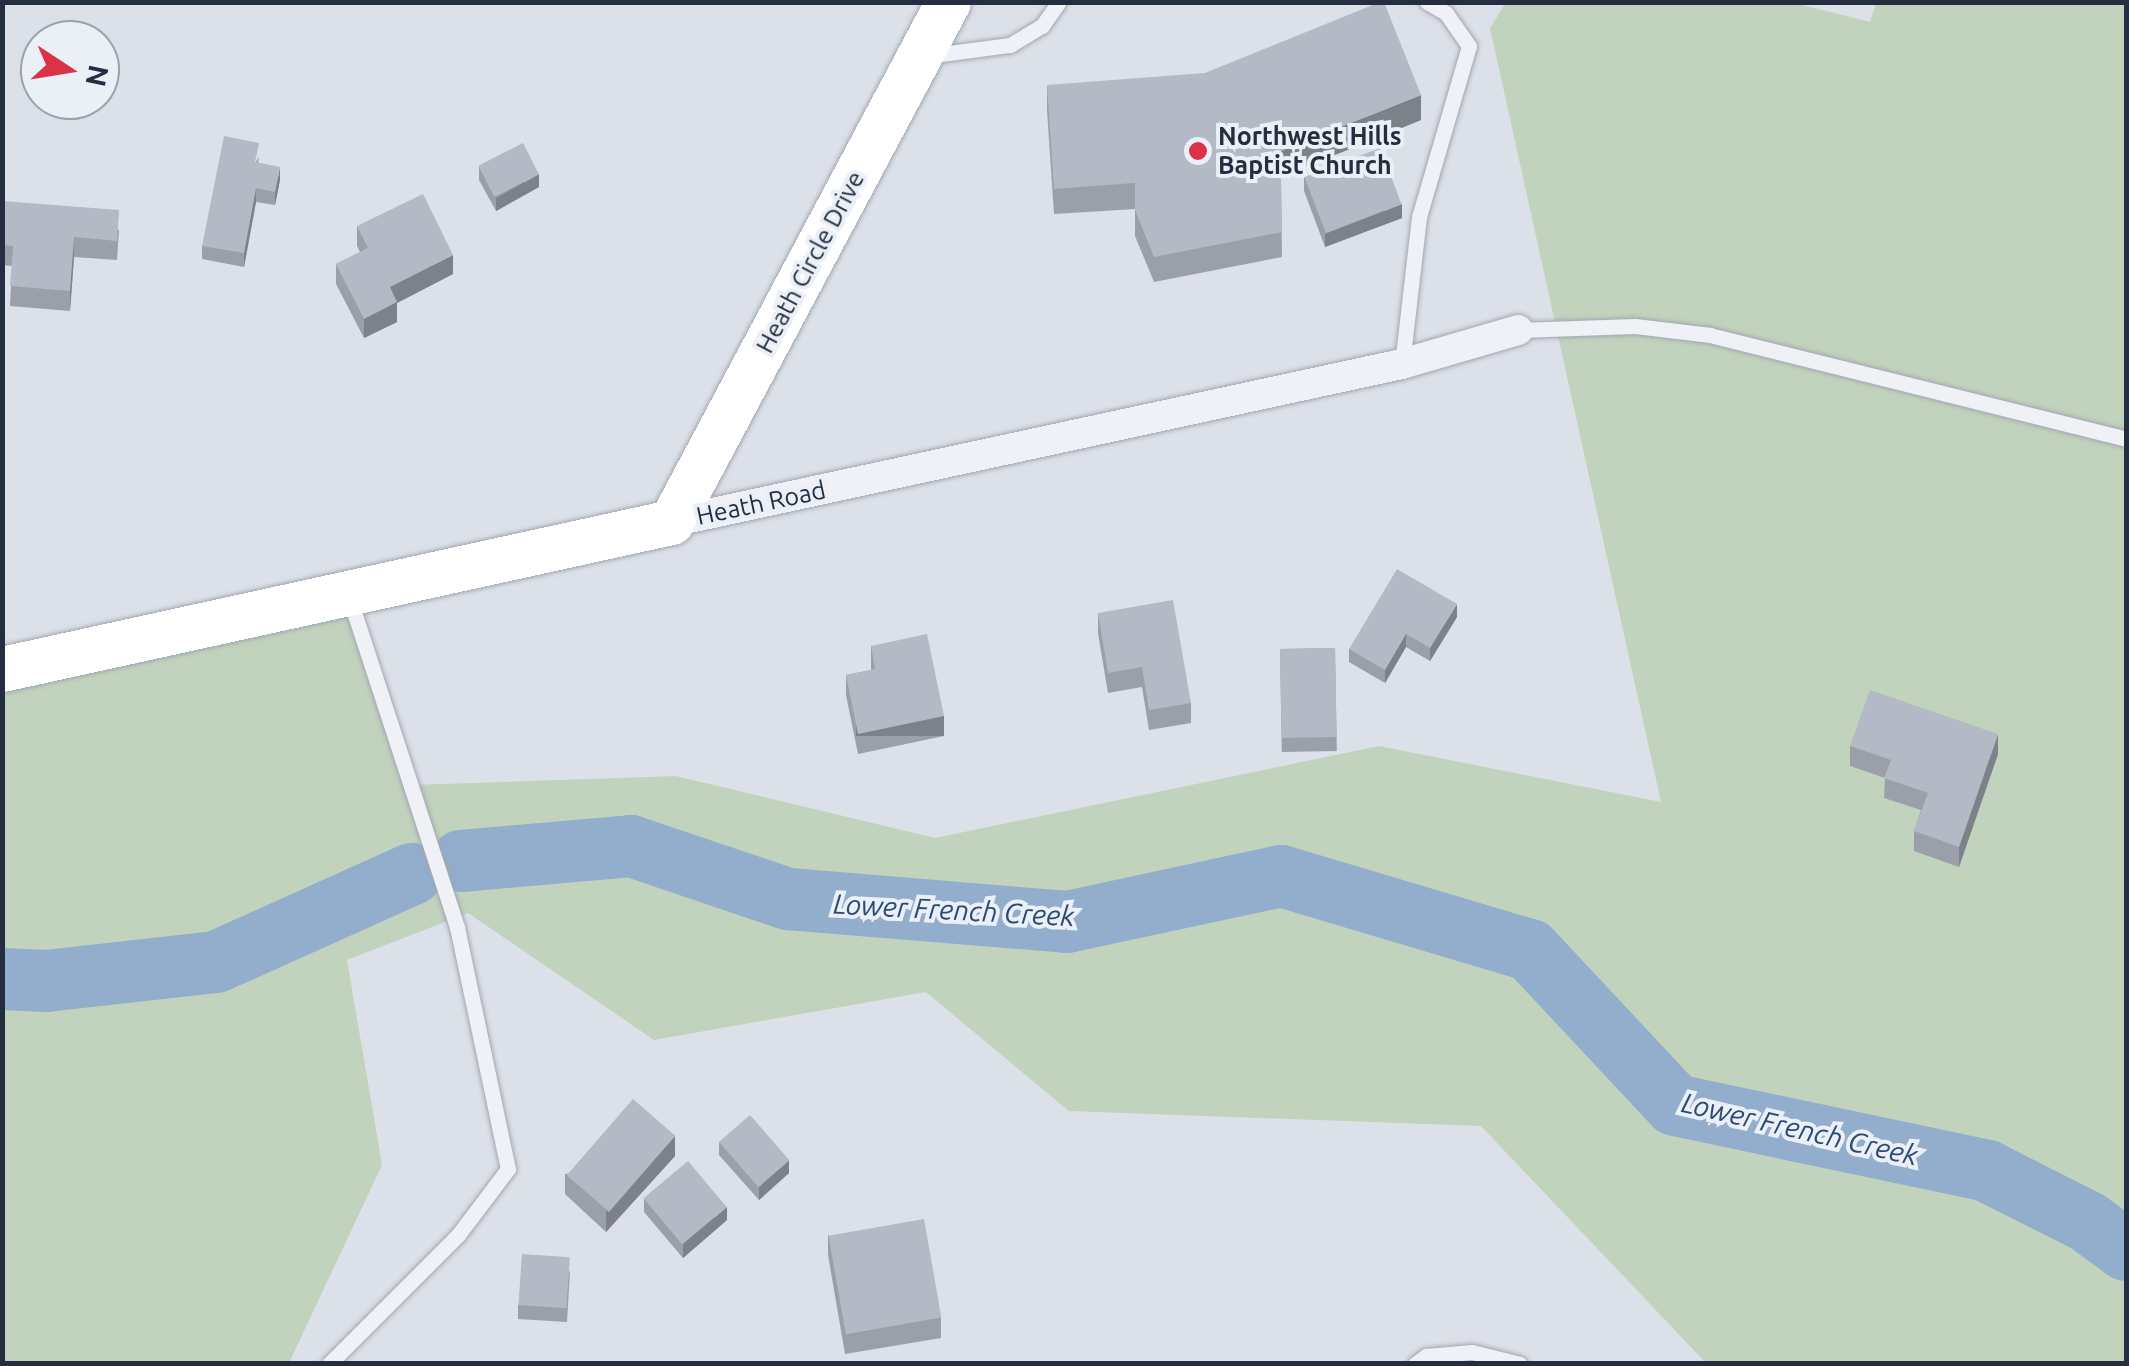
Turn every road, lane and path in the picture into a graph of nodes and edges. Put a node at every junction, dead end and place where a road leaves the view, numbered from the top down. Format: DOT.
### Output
graph roads {
  1 [pos="948,2"];
  2 [pos="1059,2"];
  3 [pos="1426,2"];
  4 [pos="920,56"];
  5 [pos="1518,330"];
  6 [pos="1402,364"];
  7 [pos="2126,439"];
  8 [pos="671,522"];
  9 [pos="348,594"];
  10 [pos="2,669"];
  11 [pos="329,1364"];
  12 [pos="1415,1364"];
  13 [pos="1520,1364"];
  1 -- 4 [label="street, Heath Circle Drive"];
  2 -- 4 [label="lane"];
  3 -- 6 [label="lane"];
  4 -- 8 [label="street, Heath Circle Drive"];
  5 -- 6 [label="street, Heath Road"];
  5 -- 7 [label="lane"];
  6 -- 8 [label="street, Heath Road"];
  8 -- 9 [label="street, Heath Road"];
  9 -- 10 [label="street, Heath Road"];
  9 -- 11 [label="lane"];
  12 -- 13 [label="lane"];
}
